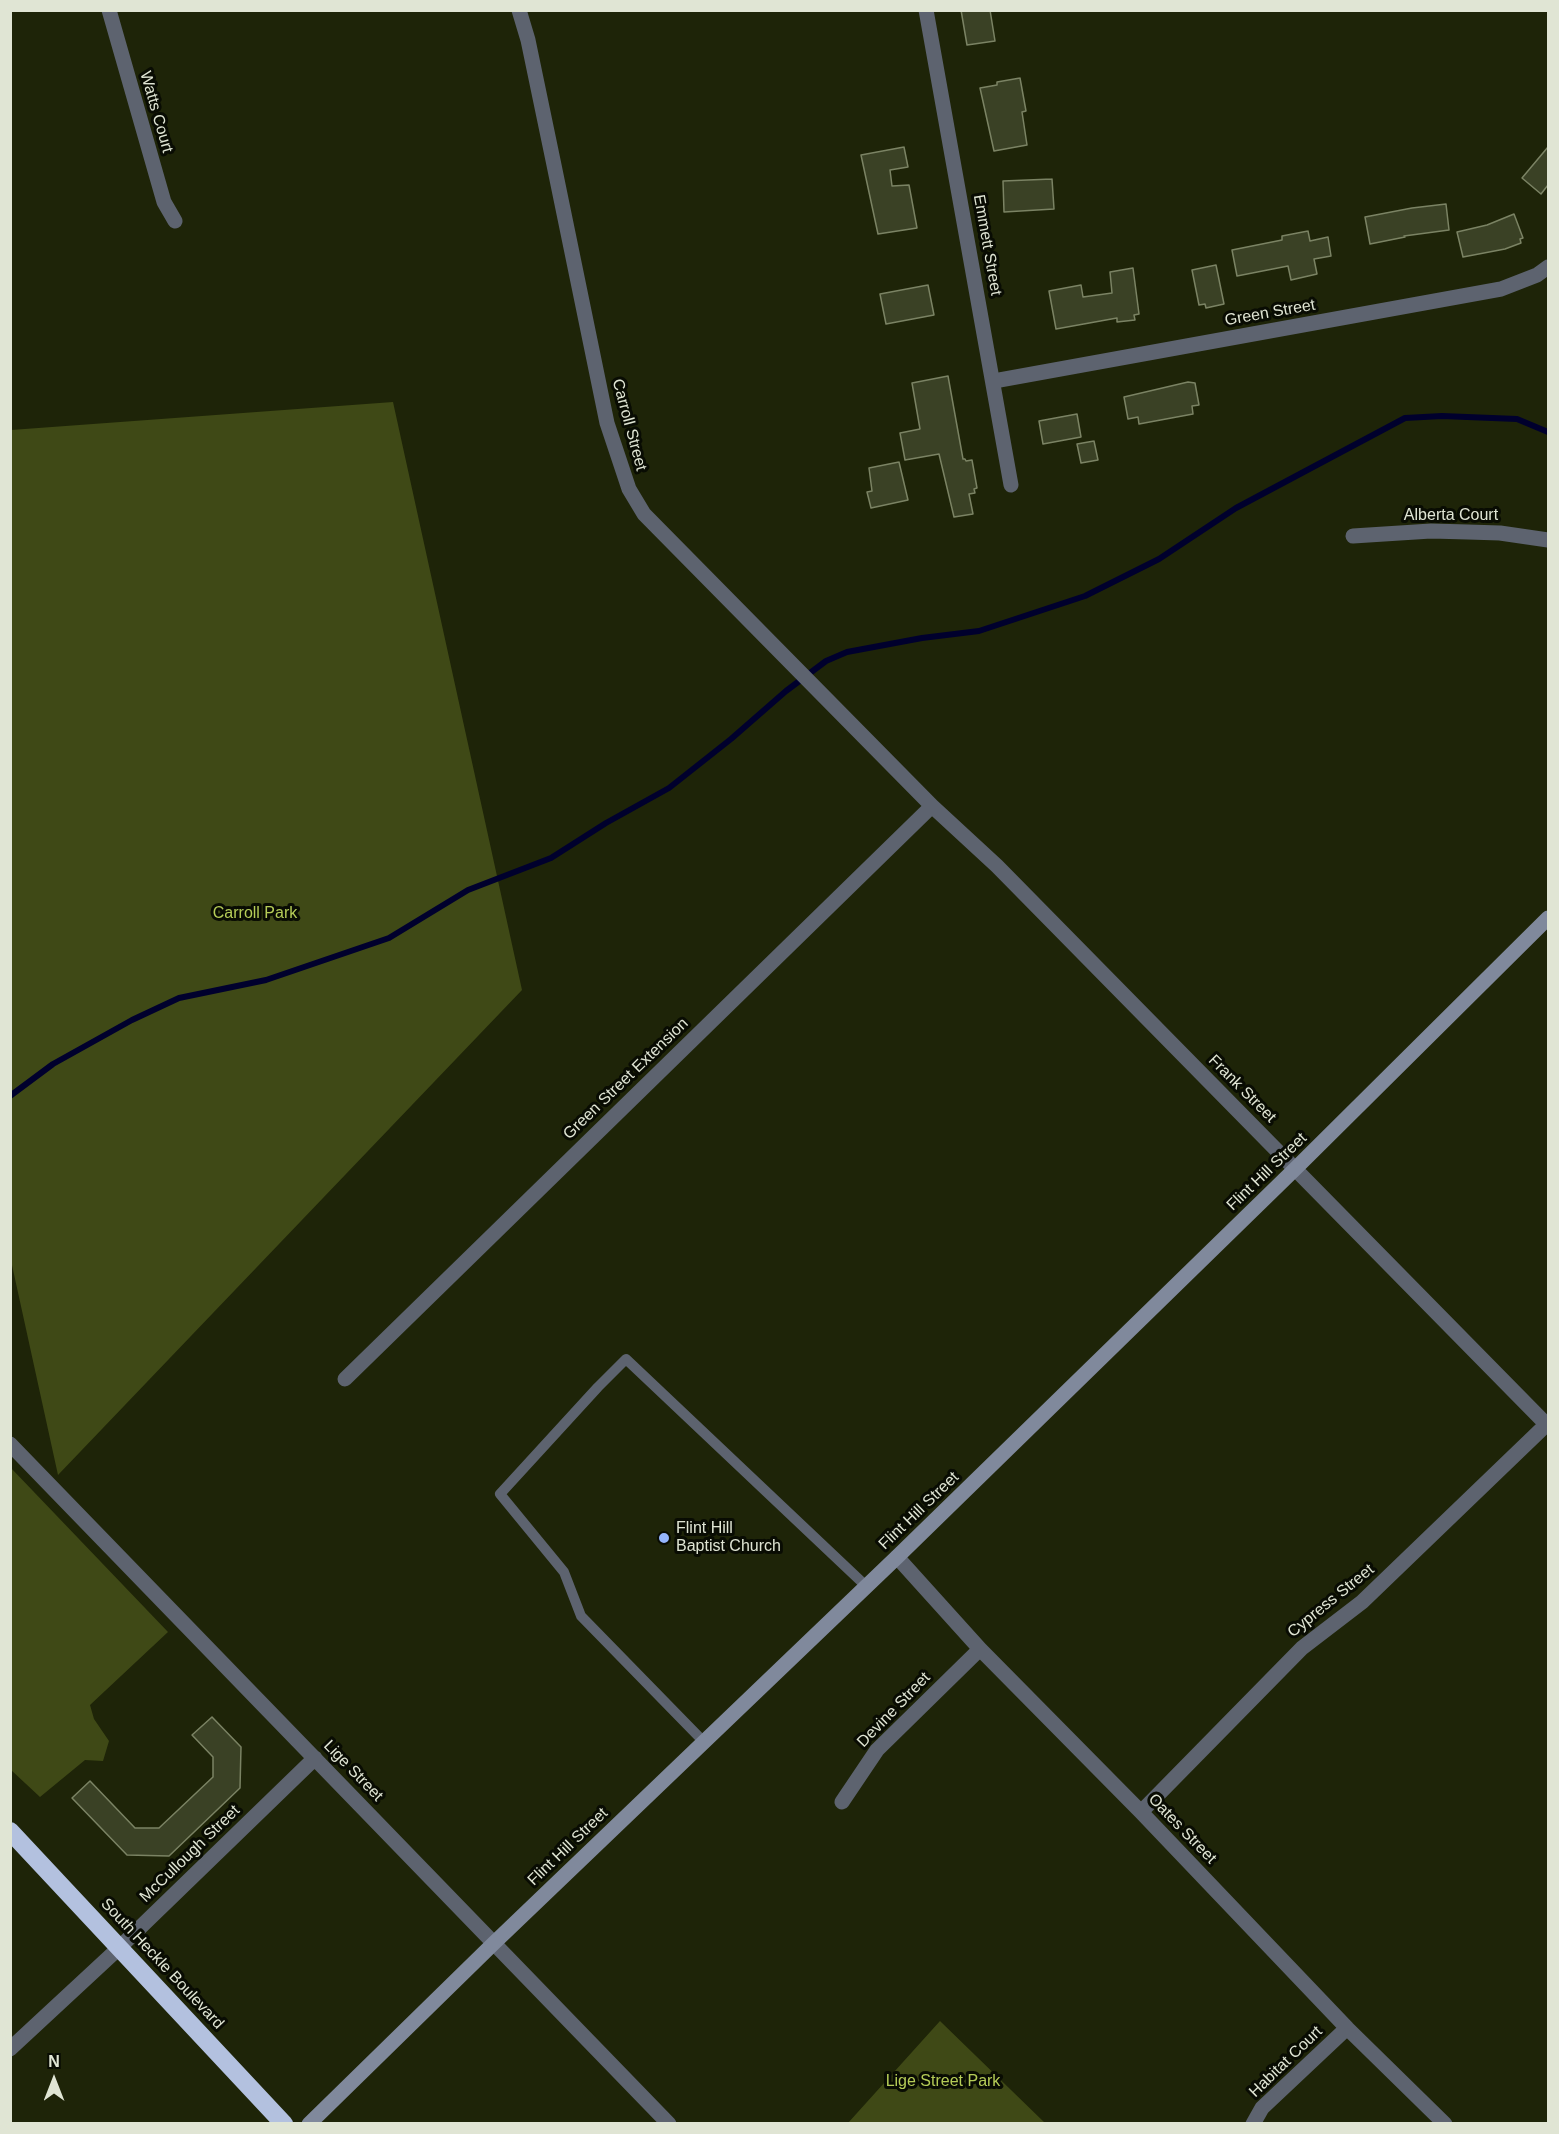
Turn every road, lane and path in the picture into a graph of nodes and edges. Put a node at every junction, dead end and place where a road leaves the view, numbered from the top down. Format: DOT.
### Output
graph roads {
  1 [pos="108,10"];
  2 [pos="519,10"];
  3 [pos="926,10"];
  4 [pos="176,221"];
  5 [pos="1548,267"];
  6 [pos="993,381"];
  7 [pos="1011,485"];
  8 [pos="1353,536"];
  9 [pos="1548,540"];
  10 [pos="932,806"];
  11 [pos="1548,918"];
  12 [pos="1295,1169"];
  13 [pos="345,1379"];
  14 [pos="1548,1425"];
  15 [pos="10,1444"];
  16 [pos="897,1557"];
  17 [pos="866,1586"];
  18 [pos="980,1649"];
  19 [pos="704,1742"];
  20 [pos="315,1758"];
  21 [pos="842,1802"];
  22 [pos="1141,1812"];
  23 [pos="10,1831"];
  24 [pos="494,1943"];
  25 [pos="120,1947"];
  26 [pos="1347,2028"];
  27 [pos="10,2049"];
  28 [pos="284,2124"];
  29 [pos="309,2124"];
  30 [pos="669,2124"];
  31 [pos="1253,2124"];
  32 [pos="1445,2124"];
  1 -- 4 [label="street, Watts Court"];
  2 -- 10 [label="street, Carroll Street"];
  3 -- 6 [label="street, Emmett Street"];
  5 -- 6 [label="street, Green Street"];
  6 -- 7 [label="street, Emmett Street"];
  8 -- 9 [label="street, Alberta Court"];
  10 -- 12 [label="street, Frank Street"];
  10 -- 13 [label="street, Green Street Extension"];
  11 -- 12 [label="street, Flint Hill Street"];
  12 -- 14 [label="street, Frank Street"];
  12 -- 16 [label="street, Flint Hill Street"];
  14 -- 22 [label="street, Cypress Street"];
  15 -- 20 [label="street, Lige Street"];
  16 -- 17 [label="street, Flint Hill Street"];
  16 -- 18 [label="street, Oates Street"];
  17 -- 19 [label="street, Flint Hill Street"];
  17 -- 19 [label="lane"];
  18 -- 21 [label="street, Devine Street"];
  18 -- 22 [label="street, Oates Street"];
  19 -- 24 [label="street, Flint Hill Street"];
  20 -- 24 [label="street, Lige Street"];
  20 -- 25 [label="street, McCullough Street"];
  22 -- 26 [label="street, Oates Street"];
  23 -- 25 [label="highway, South Heckle Boulevard"];
  24 -- 29 [label="street, Flint Hill Street"];
  24 -- 30 [label="street, Lige Street"];
  25 -- 27 [label="street, McCullough Street"];
  25 -- 28 [label="highway, South Heckle Boulevard"];
  26 -- 31 [label="street, Habitat Court"];
  26 -- 32 [label="street, Oates Street"];
}
